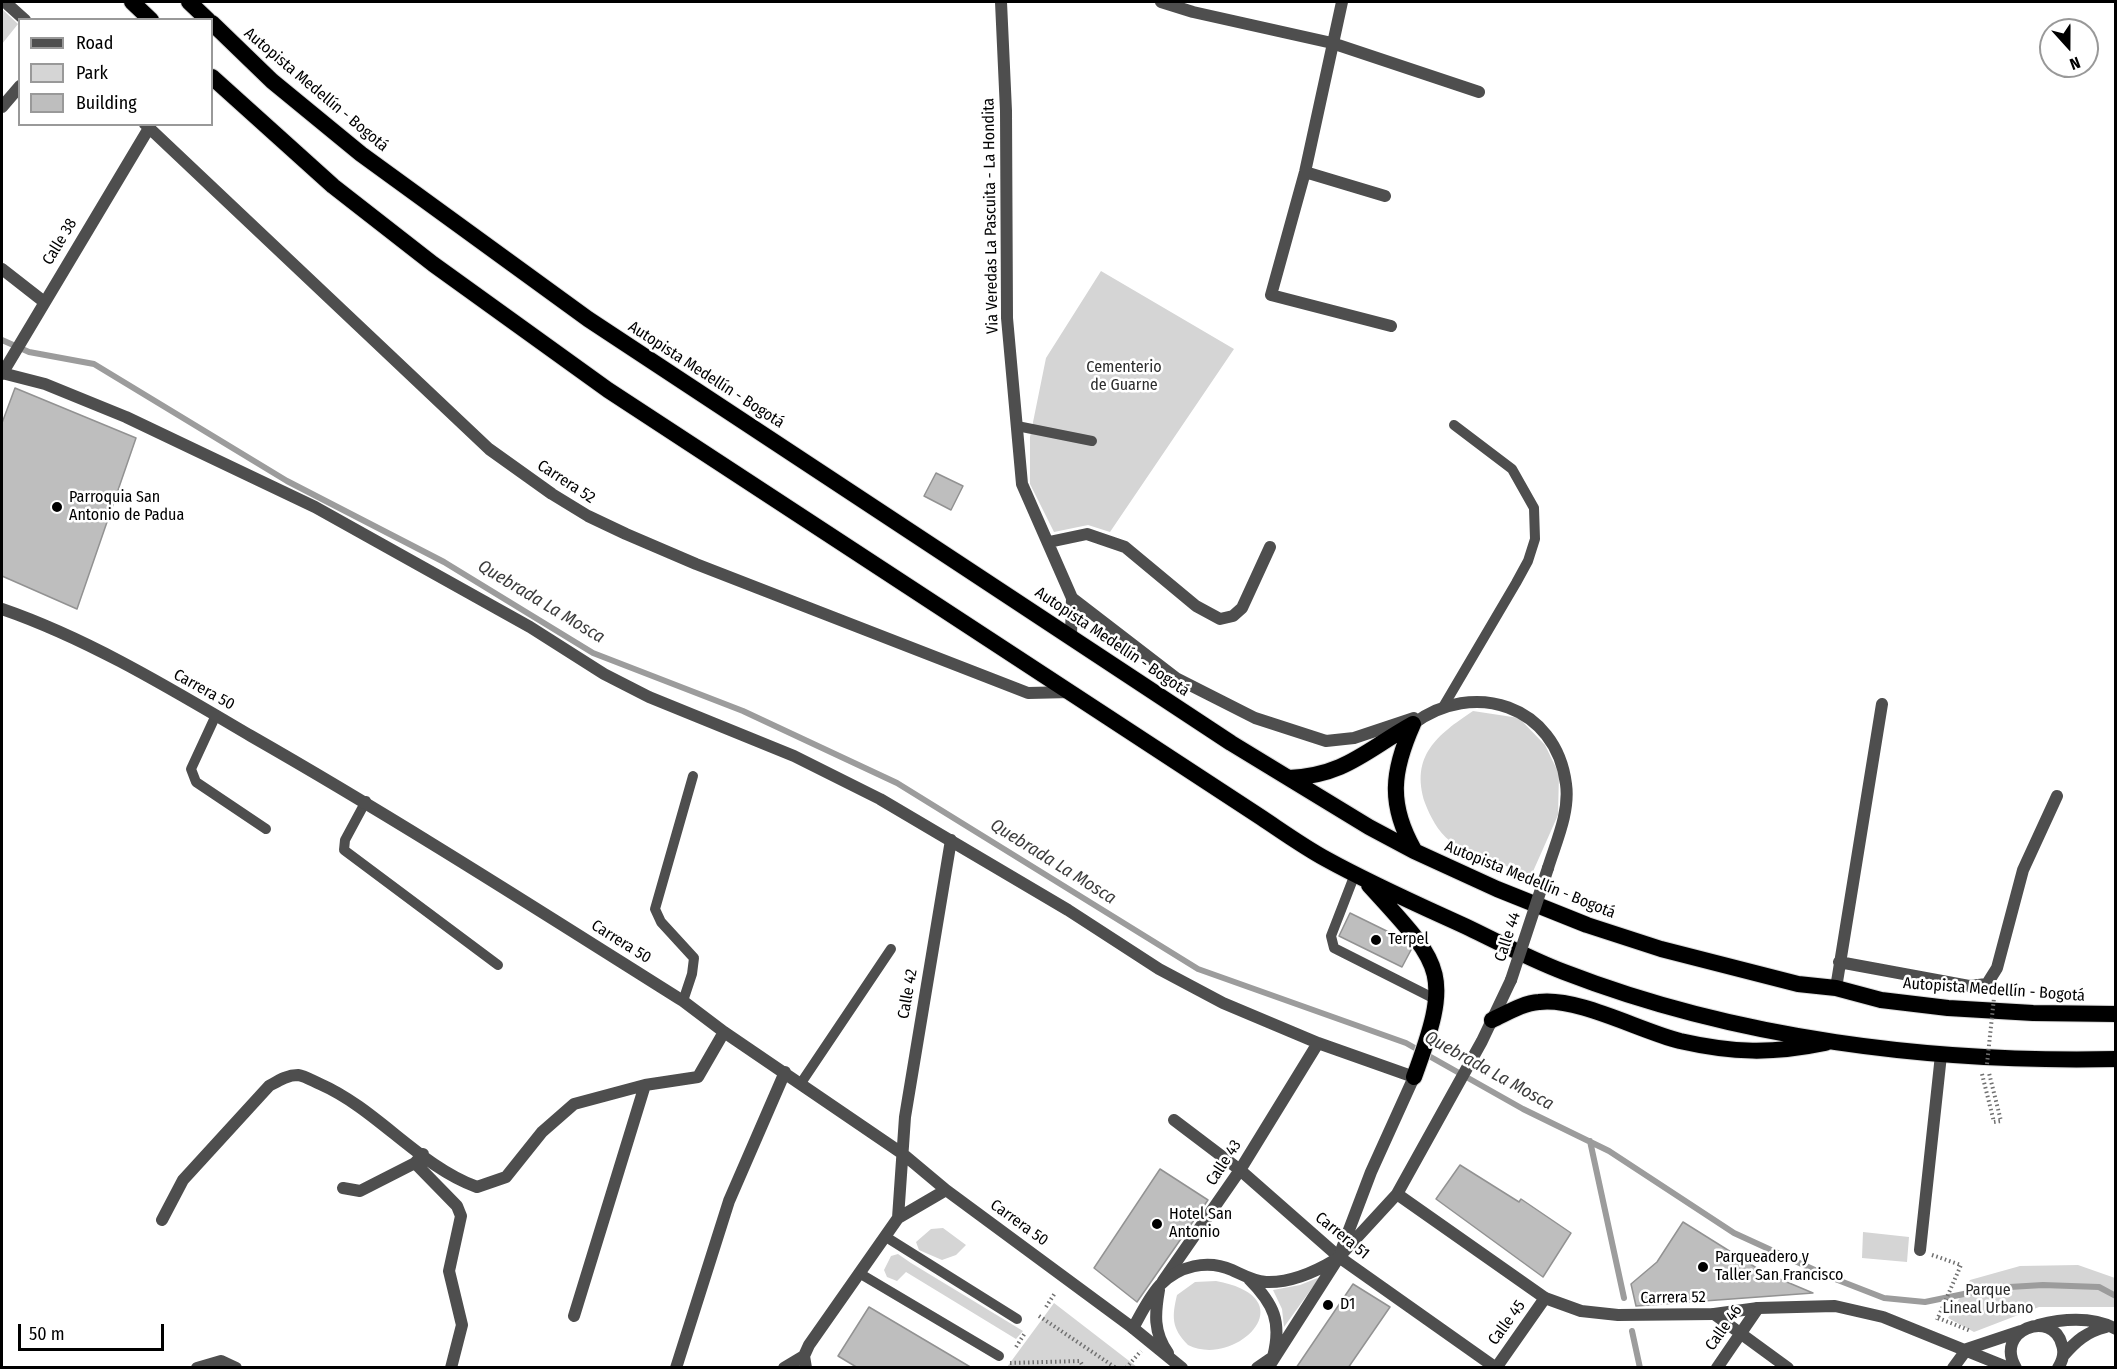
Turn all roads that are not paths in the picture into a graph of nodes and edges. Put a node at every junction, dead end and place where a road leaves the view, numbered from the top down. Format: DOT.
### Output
graph roads {
  1 [pos="5,2"];
  2 [pos="132,2"];
  3 [pos="189,2"];
  4 [pos="1001,2"];
  5 [pos="1161,2"];
  6 [pos="1342,2"];
  7 [pos="24,18"];
  8 [pos="149,18"];
  9 [pos="206,18"];
  10 [pos="213,24"];
  11 [pos="1332,43"];
  12 [pos="213,78"];
  13 [pos="18,88"];
  14 [pos="1479,92"];
  15 [pos="2,106"];
  16 [pos="147,126"];
  17 [pos="1305,172"];
  18 [pos="1385,196"];
  19 [pos="2,269"];
  20 [pos="43,301"];
  21 [pos="1391,326"];
  22 [pos="4,370"];
  23 [pos="1454,425"];
  24 [pos="1017,426"];
  25 [pos="1092,441"];
  26 [pos="1049,542"];
  27 [pos="1270,547"];
  28 [pos="1072,598"];
  29 [pos="2,609"];
  30 [pos="1071,635"];
  31 [pos="1072,692"];
  32 [pos="1882,704"];
  33 [pos="1443,707"];
  34 [pos="1428,713"];
  35 [pos="216,715"];
  36 [pos="1413,724"];
  37 [pos="693,776"];
  38 [pos="1289,778"];
  39 [pos="2057,796"];
  40 [pos="366,801"];
  41 [pos="266,829"];
  42 [pos="951,840"];
  43 [pos="1414,851"];
  44 [pos="1359,876"];
  45 [pos="891,949"];
  46 [pos="1839,962"];
  47 [pos="498,965"];
  48 [pos="1836,988"];
  49 [pos="1437,1000"];
  50 [pos="683,1001"];
  51 [pos="2115,1014"];
  52 [pos="1492,1020"];
  53 [pos="724,1032"];
  54 [pos="1836,1040"];
  55 [pos="1318,1043"];
  56 [pos="1941,1054"];
  57 [pos="2115,1059"];
  58 [pos="785,1072"];
  59 [pos="1415,1072"];
  60 [pos="801,1083"];
  61 [pos="645,1085"];
  62 [pos="1174,1120"];
  63 [pos="903,1154"];
  64 [pos="419,1159"];
  65 [pos="1240,1170"];
  66 [pos="343,1188"];
  67 [pos="946,1190"];
  68 [pos="1396,1194"];
  69 [pos="898,1218"];
  70 [pos="162,1220"];
  71 [pos="885,1237"];
  72 [pos="1920,1251"];
  73 [pos="1339,1257"];
  74 [pos="859,1273"];
  75 [pos="1249,1279"];
  76 [pos="1160,1286"];
  77 [pos="1545,1298"];
  78 [pos="1758,1308"];
  79 [pos="1713,1314"];
  80 [pos="574,1316"];
  81 [pos="1017,1319"];
  82 [pos="2034,1326"];
  83 [pos="2113,1327"];
  84 [pos="1132,1328"];
  85 [pos="2021,1331"];
  86 [pos="1741,1332"];
  87 [pos="1967,1349"];
  88 [pos="1003,1359"];
  89 [pos="805,1362"];
  90 [pos="1270,1362"];
  91 [pos="2061,1362"];
  92 [pos="1179,1365"];
  93 [pos="1496,1367"];
  94 [pos="197,1368"];
  95 [pos="236,1368"];
  96 [pos="451,1368"];
  97 [pos="676,1368"];
  98 [pos="783,1368"];
  99 [pos="1257,1368"];
  100 [pos="1717,1368"];
  101 [pos="1788,1368"];
  102 [pos="1953,1368"];
  103 [pos="2009,1368"];
  104 [pos="2016,1368"];
  1 -- 7 [label="street"];
  2 -- 8 [label="highway"];
  3 -- 9 [label="highway"];
  4 -- 24 [label="street, Via Veredas La Pascuita - La Hondita"];
  5 -- 11 [label="street"];
  6 -- 11 [label="street"];
  10 -- 30 [label="highway, Autopista Medellín - Bogotá"];
  11 -- 14 [label="street"];
  11 -- 17 [label="street"];
  12 -- 31 [label="highway"];
  13 -- 15 [label="street"];
  16 -- 20 [label="street, Calle 38"];
  16 -- 31 [label="street, Carrera 52"];
  17 -- 18 [label="street"];
  17 -- 21 [label="street"];
  19 -- 20 [label="street"];
  20 -- 22 [label="street, Calle 38"];
  22 -- 42 [label="street"];
  23 -- 33 [label="lane"];
  24 -- 25 [label="lane"];
  24 -- 26 [label="street, Via Veredas La Pascuita - La Hondita"];
  26 -- 27 [label="street"];
  26 -- 28 [label="street, Via Veredas La Pascuita - La Hondita"];
  28 -- 30 [label="street, Via Veredas La Pascuita - La Hondita"];
  28 -- 34 [label="street"];
  29 -- 35 [label="street, Carrera 50"];
  30 -- 38 [label="highway, Autopista Medellín - Bogotá"];
  31 -- 44 [label="highway"];
  32 -- 46 [label="street"];
  33 -- 34 [label="street, Calle 44"];
  33 -- 52 [label="street, Calle 44, bridge"];
  34 -- 36 [label="street, Calle 44"];
  35 -- 40 [label="street, Carrera 50"];
  35 -- 41 [label="lane"];
  36 -- 38 [label="highway"];
  36 -- 43 [label="highway"];
  37 -- 50 [label="lane"];
  38 -- 43 [label="highway, Autopista Medellín - Bogotá"];
  39 -- 46 [label="street"];
  40 -- 47 [label="lane"];
  40 -- 50 [label="street, Carrera 50"];
  42 -- 55 [label="street"];
  42 -- 63 [label="street, Calle 42"];
  43 -- 48 [label="highway, Autopista Medellín - Bogotá"];
  44 -- 49 [label="highway"];
  44 -- 49 [label="lane"];
  44 -- 54 [label="highway"];
  45 -- 60 [label="lane"];
  46 -- 48 [label="street"];
  48 -- 51 [label="highway, Autopista Medellín - Bogotá"];
  49 -- 59 [label="highway"];
  50 -- 53 [label="street, Carrera 50"];
  52 -- 54 [label="highway"];
  52 -- 68 [label="street, Calle 44"];
  53 -- 58 [label="street, Carrera 50"];
  53 -- 61 [label="street"];
  54 -- 56 [label="highway"];
  55 -- 59 [label="street"];
  55 -- 65 [label="street, Calle 43"];
  56 -- 57 [label="highway"];
  56 -- 72 [label="street"];
  58 -- 60 [label="street, Carrera 50"];
  58 -- 97 [label="street"];
  59 -- 73 [label="street, Calle 44"];
  60 -- 63 [label="street, Carrera 50"];
  61 -- 64 [label="street"];
  61 -- 80 [label="street"];
  62 -- 65 [label="street, Carrera 51"];
  63 -- 67 [label="street, Carrera 50"];
  63 -- 69 [label="street, Calle 42"];
  64 -- 66 [label="street"];
  64 -- 70 [label="street"];
  64 -- 96 [label="street"];
  65 -- 73 [label="street, Carrera 51"];
  65 -- 76 [label="street, Calle 43"];
  67 -- 69 [label="street"];
  67 -- 84 [label="street, Carrera 50"];
  68 -- 73 [label="street, Calle 44"];
  68 -- 77 [label="street, Carrera 52"];
  69 -- 71 [label="street"];
  71 -- 74 [label="street"];
  71 -- 81 [label="lane"];
  73 -- 75 [label="street"];
  73 -- 90 [label="street, Calle 44"];
  73 -- 93 [label="street, Carrera 51"];
  74 -- 88 [label="lane"];
  74 -- 89 [label="street"];
  75 -- 76 [label="street"];
  75 -- 90 [label="street"];
  76 -- 84 [label="street, Calle 43"];
  76 -- 92 [label="street"];
  77 -- 79 [label="street, Carrera 52"];
  77 -- 93 [label="street, Calle 45"];
  78 -- 79 [label="street, Carrera 52"];
  78 -- 86 [label="street, Calle 46"];
  78 -- 87 [label="street, Carrera 52"];
  79 -- 86 [label="street"];
  82 -- 83 [label="street"];
  82 -- 85 [label="street"];
  82 -- 91 [label="street"];
  83 -- 91 [label="street"];
  84 -- 92 [label="street, Carrera 50"];
  85 -- 87 [label="street"];
  85 -- 104 [label="street"];
  86 -- 100 [label="street, Calle 46"];
  86 -- 101 [label="street"];
  87 -- 102 [label="street"];
  87 -- 103 [label="street, Carrera 52"];
  89 -- 98 [label="street"];
  90 -- 99 [label="street"];
  94 -- 95 [label="street"];
}
